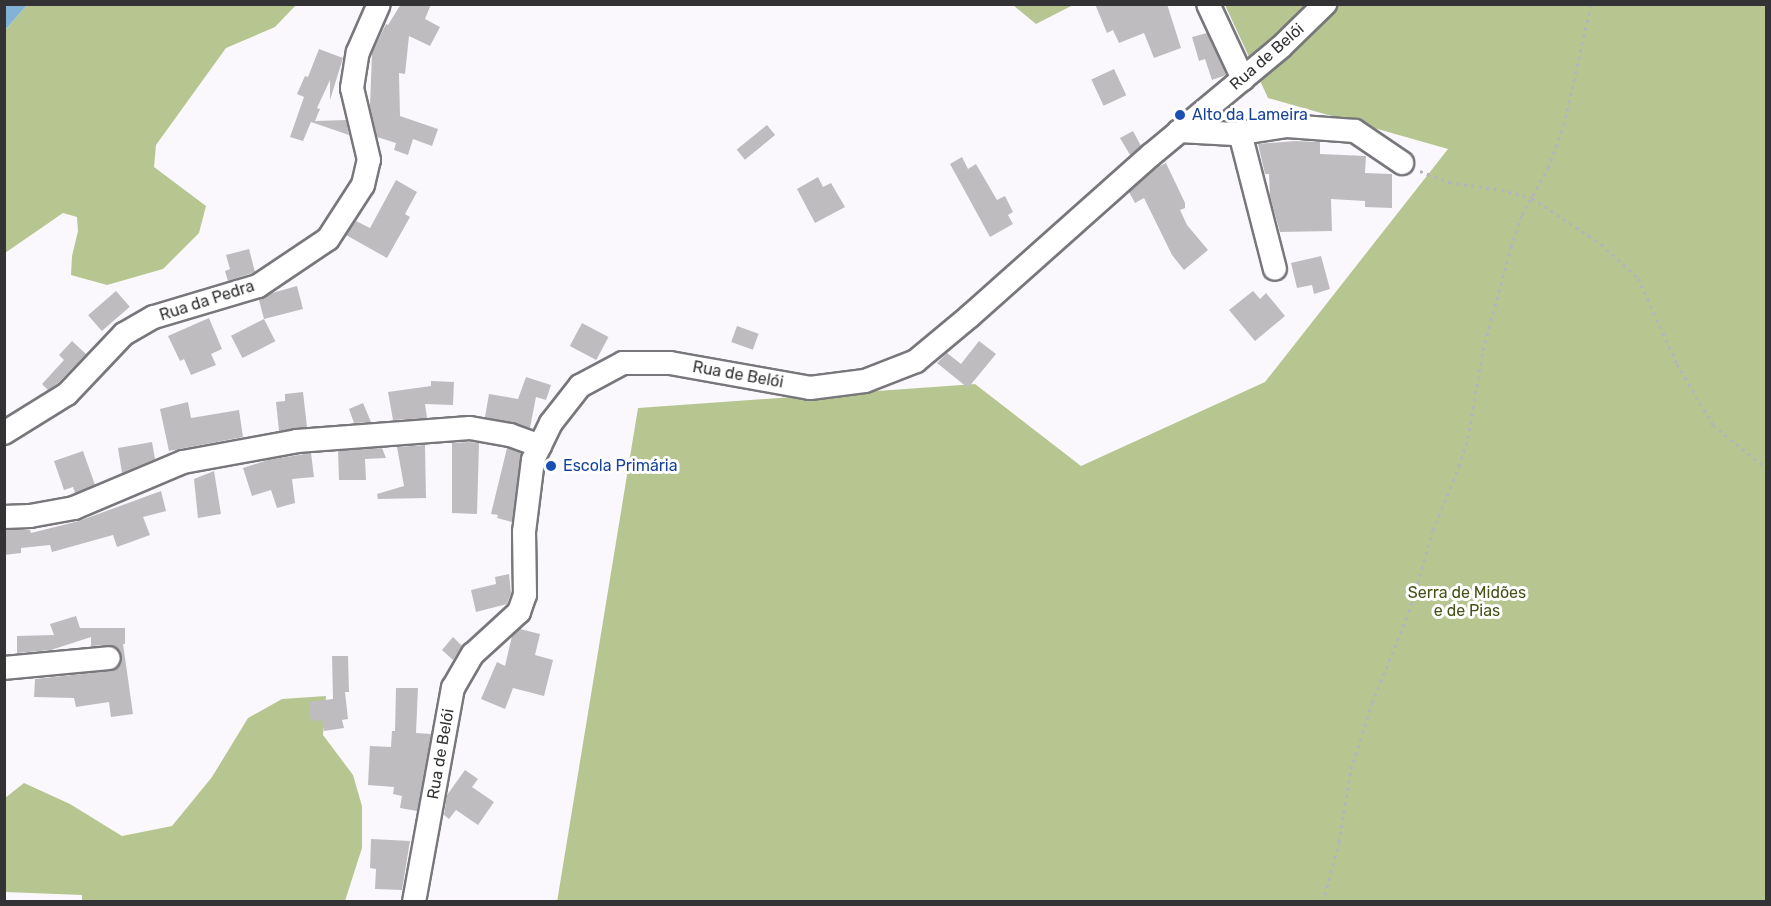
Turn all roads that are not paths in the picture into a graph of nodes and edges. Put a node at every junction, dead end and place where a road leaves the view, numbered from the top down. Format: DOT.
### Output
graph roads {
  1 [pos="379,4"];
  2 [pos="1208,4"];
  3 [pos="1325,4"];
  4 [pos="1242,79"];
  5 [pos="1179,131"];
  6 [pos="1240,134"];
  7 [pos="1402,163"];
  8 [pos="1275,269"];
  9 [pos="4,433"];
  10 [pos="540,446"];
  11 [pos="4,517"];
  12 [pos="109,658"];
  13 [pos="4,668"];
  14 [pos="414,902"];
  1 -- 9 [label="street, Rua da Pedra"];
  2 -- 4 [label="street"];
  3 -- 4 [label="street, Rua de Belói"];
  4 -- 5 [label="street, Rua de Belói"];
  5 -- 6 [label="street"];
  5 -- 10 [label="street, Rua de Belói"];
  6 -- 7 [label="street"];
  6 -- 8 [label="street"];
  10 -- 11 [label="street"];
  10 -- 14 [label="street, Rua de Belói"];
  12 -- 13 [label="street"];
}
